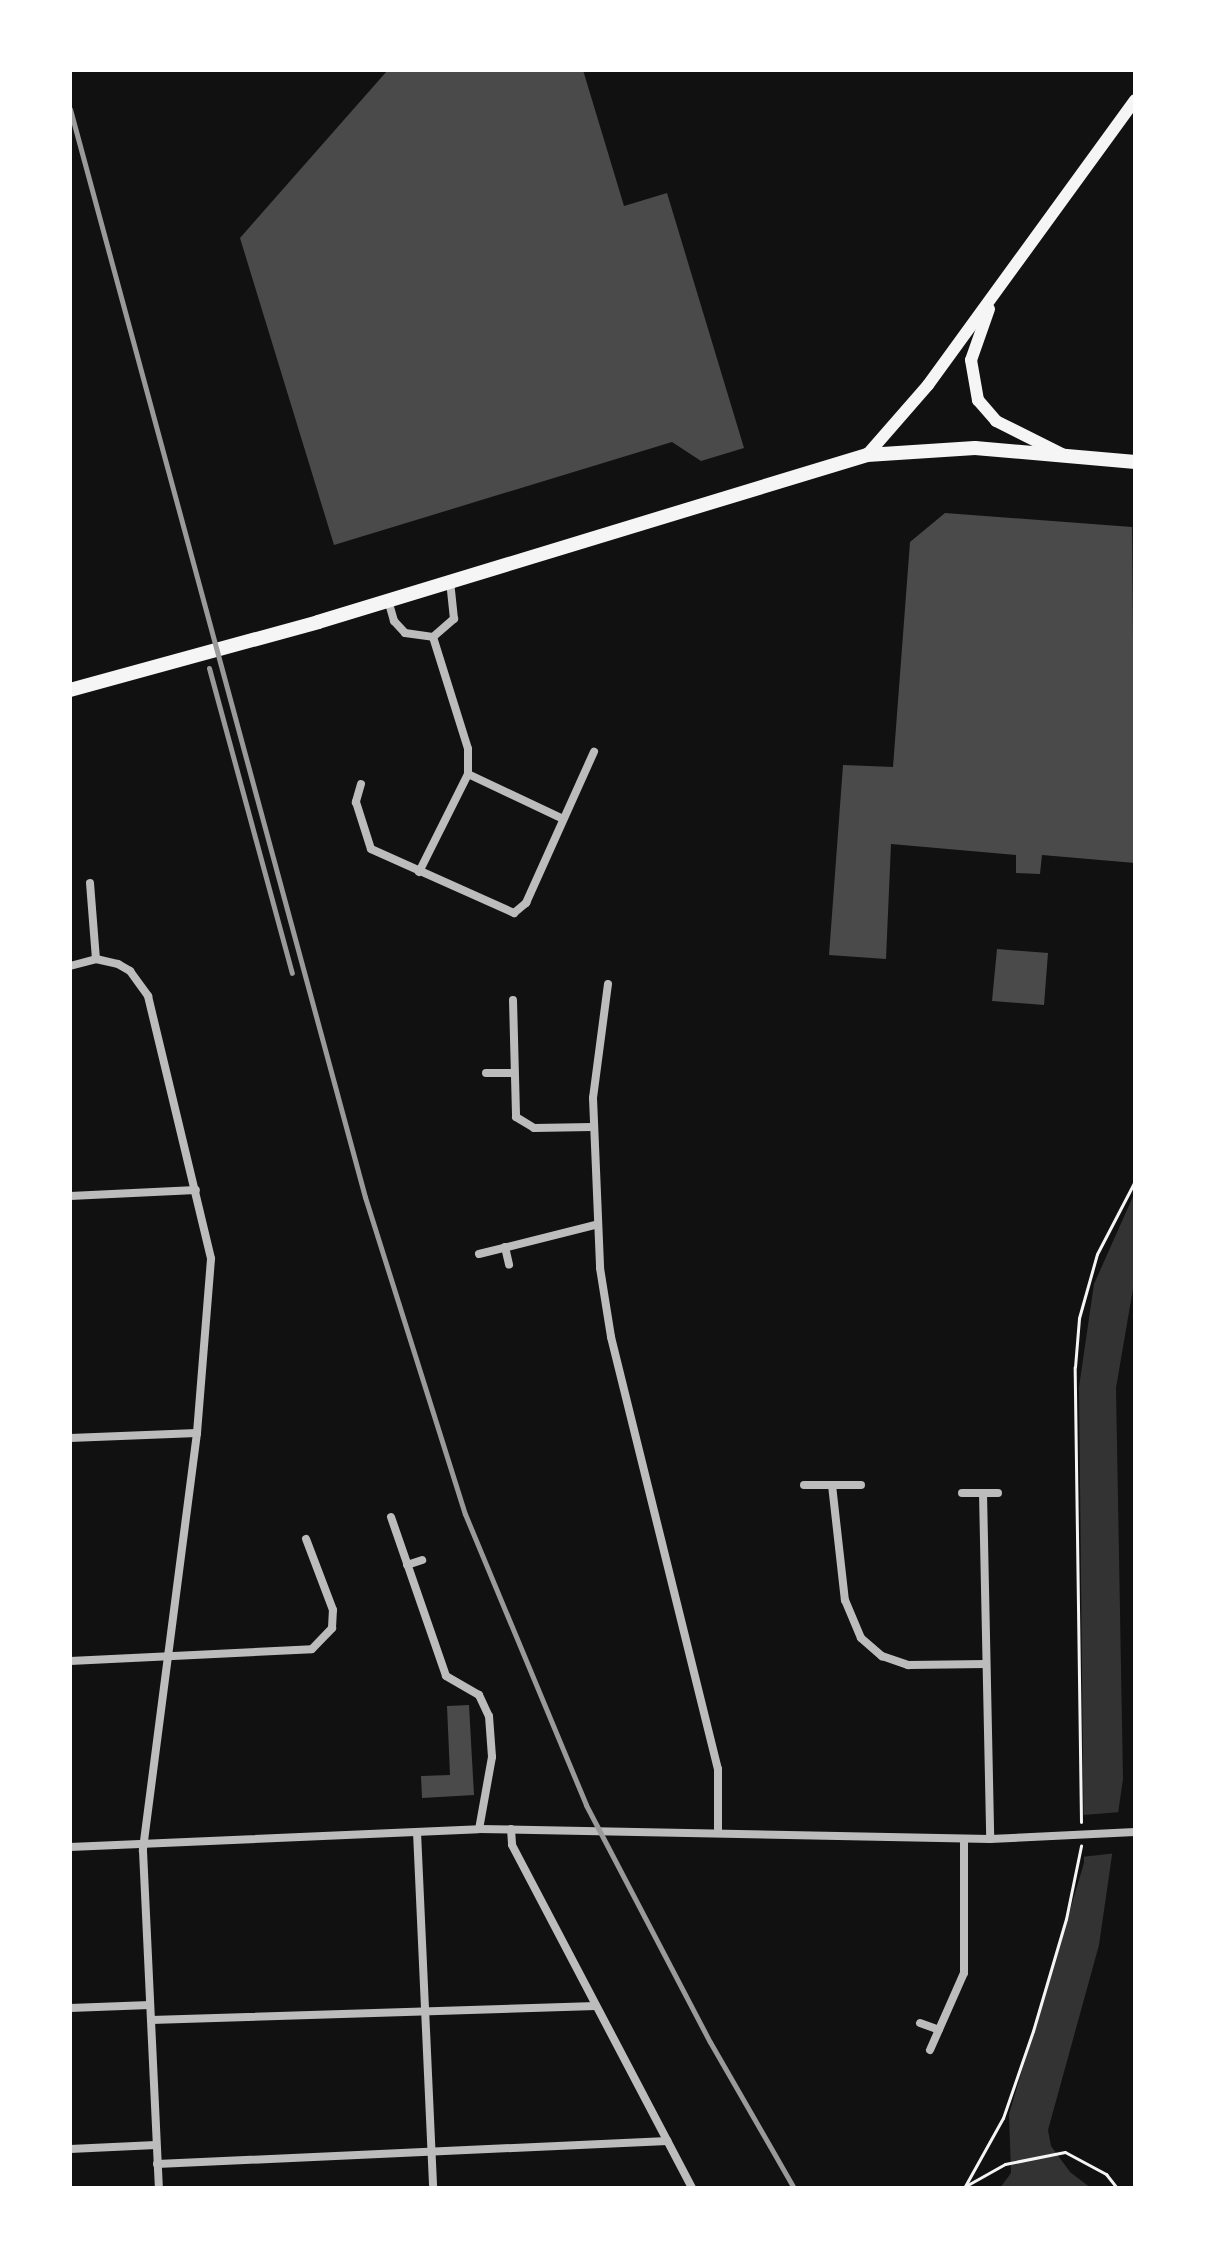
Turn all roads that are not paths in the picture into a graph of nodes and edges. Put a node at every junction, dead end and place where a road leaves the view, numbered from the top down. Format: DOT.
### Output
graph roads {
  1 [pos="1135,100"];
  2 [pos="996,291"];
  3 [pos="867,455"];
  4 [pos="1066,456"];
  5 [pos="1135,462"];
  6 [pos="450,581"];
  7 [pos="388,600"];
  8 [pos="433,637"];
  9 [pos="70,690"];
  10 [pos="594,752"];
  11 [pos="468,774"];
  12 [pos="361,784"];
  13 [pos="563,819"];
  14 [pos="419,872"];
  15 [pos="90,883"];
  16 [pos="96,959"];
  17 [pos="70,966"];
  18 [pos="608,984"];
  19 [pos="513,1000"];
  20 [pos="486,1073"];
  21 [pos="512,1073"];
  22 [pos="592,1127"];
  23 [pos="196,1190"];
  24 [pos="70,1196"];
  25 [pos="595,1225"];
  26 [pos="505,1247"];
  27 [pos="479,1254"];
  28 [pos="509,1265"];
  29 [pos="197,1433"];
  30 [pos="70,1438"];
  31 [pos="804,1485"];
  32 [pos="832,1485"];
  33 [pos="861,1485"];
  34 [pos="962,1493"];
  35 [pos="983,1493"];
  36 [pos="998,1493"];
  37 [pos="391,1517"];
  38 [pos="306,1539"];
  39 [pos="422,1560"];
  40 [pos="407,1565"];
  41 [pos="168,1655"];
  42 [pos="70,1661"];
  43 [pos="986,1664"];
  44 [pos="479,1829"];
  45 [pos="511,1829"];
  46 [pos="417,1832"];
  47 [pos="1135,1832"];
  48 [pos="718,1833"];
  49 [pos="964,1839"];
  50 [pos="990,1839"];
  51 [pos="144,1843"];
  52 [pos="70,1847"];
  53 [pos="150,2005"];
  54 [pos="596,2006"];
  55 [pos="70,2008"];
  56 [pos="425,2010"];
  57 [pos="151,2020"];
  58 [pos="920,2023"];
  59 [pos="939,2030"];
  60 [pos="930,2050"];
  61 [pos="667,2141"];
  62 [pos="156,2145"];
  63 [pos="70,2149"];
  64 [pos="431,2152"];
  65 [pos="157,2164"];
  66 [pos="159,2188"];
  67 [pos="433,2188"];
  68 [pos="692,2188"];
  1 -- 2 [label="main road"];
  2 -- 3 [label="main road"];
  2 -- 4 [label="main road"];
  3 -- 4 [label="main road"];
  3 -- 6 [label="main road"];
  4 -- 5 [label="main road"];
  6 -- 7 [label="main road"];
  6 -- 8 [label="street"];
  7 -- 8 [label="street"];
  7 -- 9 [label="main road"];
  8 -- 11 [label="street"];
  10 -- 13 [label="street"];
  11 -- 13 [label="street"];
  11 -- 14 [label="street"];
  12 -- 14 [label="street"];
  13 -- 14 [label="street"];
  15 -- 16 [label="street"];
  16 -- 17 [label="street"];
  16 -- 23 [label="street"];
  18 -- 22 [label="street"];
  19 -- 21 [label="street"];
  20 -- 21 [label="street"];
  21 -- 22 [label="street"];
  22 -- 25 [label="street"];
  23 -- 24 [label="street"];
  23 -- 29 [label="street"];
  25 -- 26 [label="street"];
  25 -- 48 [label="street"];
  26 -- 27 [label="street"];
  26 -- 28 [label="street"];
  29 -- 30 [label="street"];
  29 -- 41 [label="street"];
  31 -- 32 [label="street"];
  32 -- 33 [label="street"];
  32 -- 43 [label="street"];
  34 -- 35 [label="street"];
  35 -- 36 [label="street"];
  35 -- 43 [label="street"];
  37 -- 40 [label="street"];
  38 -- 41 [label="street"];
  39 -- 40 [label="street"];
  40 -- 44 [label="street"];
  41 -- 42 [label="street"];
  41 -- 51 [label="street"];
  43 -- 50 [label="street"];
  44 -- 45 [label="street"];
  44 -- 46 [label="street"];
  45 -- 48 [label="street"];
  45 -- 54 [label="street"];
  46 -- 51 [label="street"];
  46 -- 56 [label="street"];
  47 -- 50 [label="street"];
  48 -- 49 [label="street"];
  49 -- 50 [label="street"];
  49 -- 59 [label="street"];
  51 -- 52 [label="street"];
  51 -- 53 [label="street"];
  53 -- 55 [label="street"];
  53 -- 57 [label="street"];
  54 -- 56 [label="street"];
  54 -- 61 [label="street"];
  56 -- 57 [label="street"];
  56 -- 64 [label="street"];
  57 -- 62 [label="street"];
  58 -- 59 [label="street"];
  59 -- 60 [label="street"];
  61 -- 64 [label="street"];
  61 -- 68 [label="street"];
  62 -- 63 [label="street"];
  62 -- 65 [label="street"];
  64 -- 65 [label="street"];
  64 -- 67 [label="street"];
  65 -- 66 [label="street"];
}
